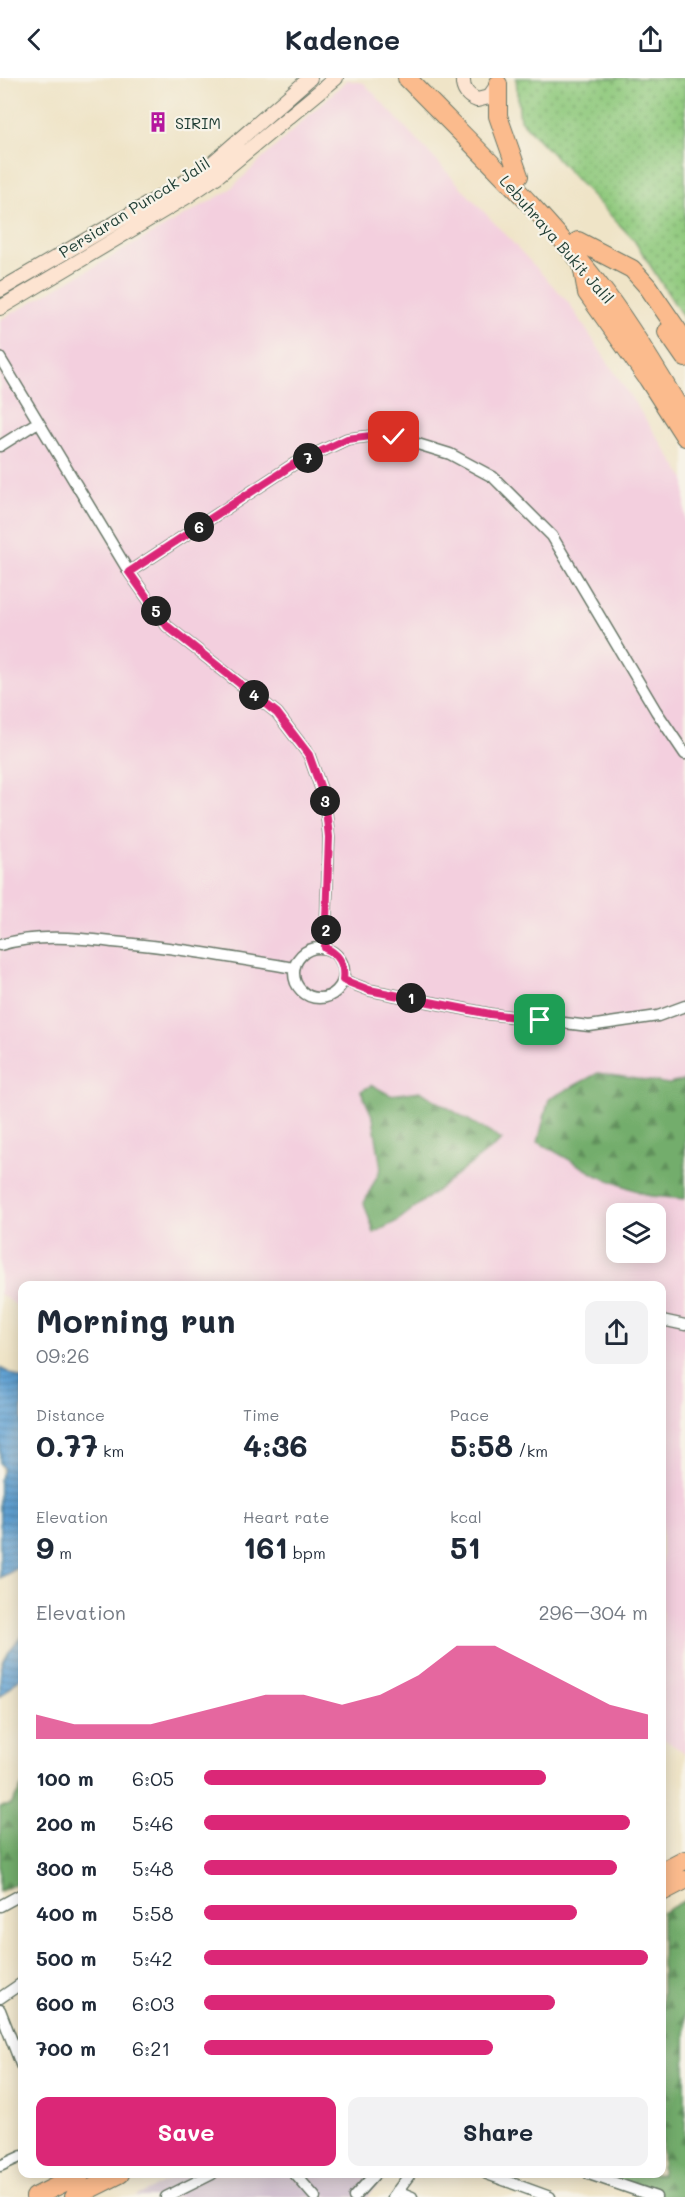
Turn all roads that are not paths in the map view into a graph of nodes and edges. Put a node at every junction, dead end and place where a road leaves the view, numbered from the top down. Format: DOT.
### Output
graph roads {
  1 [pos="310,78"];
  2 [pos="336,78"];
  3 [pos="407,78"];
  4 [pos="423,78"];
  5 [pos="464,78"];
  6 [pos="499,81"];
  7 [pos="519,176"];
  8 [pos="578,241"];
  9 [pos="619,262"];
  10 [pos="582,264"];
  11 [pos="0,290"];
  12 [pos="0,308"];
  13 [pos="685,341"];
  14 [pos="0,358"];
  15 [pos="685,358"];
  16 [pos="685,395"];
  17 [pos="685,417"];
  18 [pos="38,422"];
  19 [pos="685,437"];
  20 [pos="0,446"];
  21 [pos="129,572"];
  22 [pos="685,754"];
  23 [pos="0,945"];
  24 [pos="325,948"];
  25 [pos="294,968"];
  26 [pos="343,980"];
  27 [pos="685,1006"];
  28 [pos="666,1321"];
  29 [pos="685,1325"];
  30 [pos="685,1860"];
  31 [pos="670,1883"];
  32 [pos="18,1896"];
  33 [pos="0,1906"];
  34 [pos="18,1986"];
  35 [pos="0,1998"];
  36 [pos="0,2010"];
  37 [pos="18,2057"];
  38 [pos="18,2158"];
  39 [pos="0,2166"];
  40 [pos="73,2178"];
  41 [pos="112,2178"];
  42 [pos="204,2178"];
  43 [pos="298,2178"];
  44 [pos="371,2178"];
  45 [pos="408,2178"];
  46 [pos="498,2178"];
  47 [pos="601,2178"];
  48 [pos="395,2194"];
  49 [pos="35,2197"];
  50 [pos="74,2197"];
  51 [pos="166,2197"];
  52 [pos="315,2197"];
  53 [pos="354,2197"];
  54 [pos="412,2197"];
  55 [pos="550,2197"];
  56 [pos="656,2197"];
  1 -- 11 [label="main road, Persiaran Puncak Jalil"];
  2 -- 12 [label="main road, Persiaran Puncak Jalil"];
  3 -- 10 [label="highway, Lebuhraya Bukit Jalil"];
  4 -- 7 [label="highway, Lebuhraya Bukit Jalil"];
  5 -- 6 [label="main road"];
  6 -- 7 [label="highway"];
  7 -- 8 [label="highway, Lebuhraya Bukit Jalil"];
  8 -- 9 [label="highway"];
  8 -- 16 [label="highway, Lebuhraya Bukit Jalil"];
  9 -- 13 [label="highway"];
  9 -- 15 [label="highway"];
  10 -- 17 [label="highway, Lebuhraya Bukit Jalil"];
  10 -- 19 [label="highway"];
  14 -- 18 [label="street"];
  18 -- 20 [label="street"];
  18 -- 21 [label="street"];
  21 -- 22 [label="street"];
  21 -- 24 [label="street"];
  23 -- 25 [label="street"];
  24 -- 25 [label="street"];
  24 -- 26 [label="street"];
  25 -- 26 [label="street"];
  26 -- 27 [label="street"];
  28 -- 29 [label="street"];
  30 -- 31 [label="highway"];
  32 -- 33 [label="street"];
  34 -- 35 [label="street"];
  36 -- 37 [label="street"];
  38 -- 39 [label="street"];
  40 -- 49 [label="highway"];
  41 -- 50 [label="highway"];
  42 -- 51 [label="street"];
  43 -- 52 [label="street"];
  44 -- 53 [label="street"];
  45 -- 48 [label="street"];
  46 -- 55 [label="street"];
  47 -- 56 [label="street"];
  48 -- 54 [label="street"];
}
